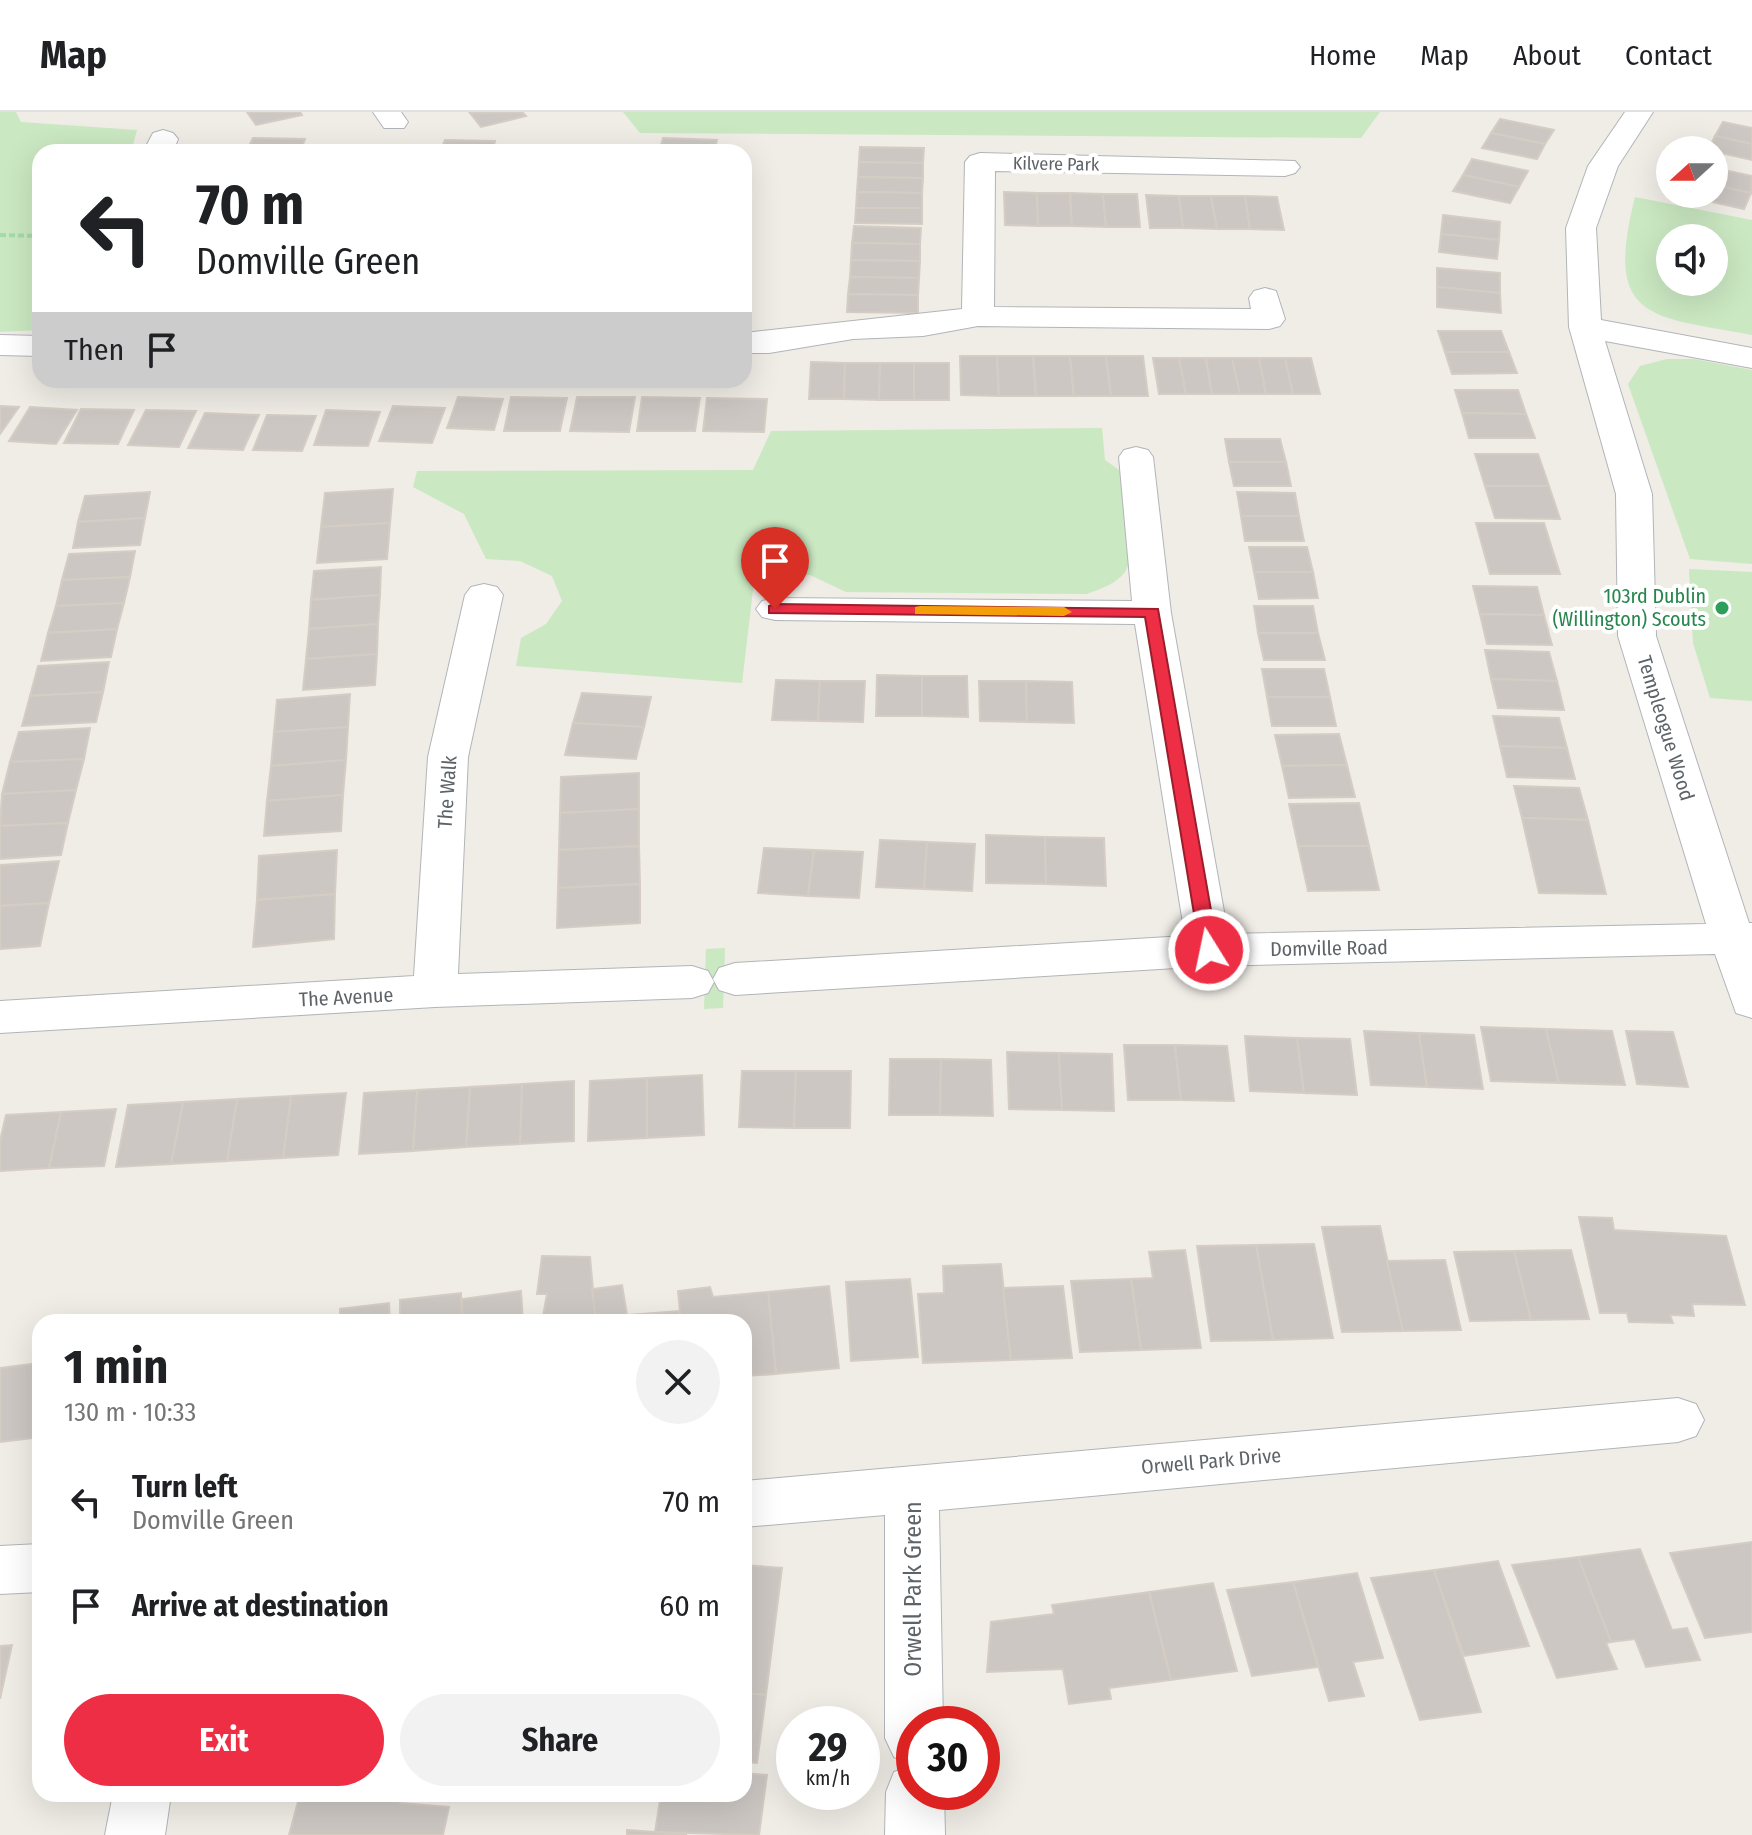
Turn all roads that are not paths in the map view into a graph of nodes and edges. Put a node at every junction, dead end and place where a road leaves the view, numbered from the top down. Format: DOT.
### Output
graph roads {
  1 [pos="1639,112"];
  2 [pos="1285,167"];
  3 [pos="1265,298"];
  4 [pos="978,316"];
  5 [pos="1585,327"];
  6 [pos="756,343"];
  7 [pos="0,345"];
  8 [pos="32,346"];
  9 [pos="1752,358"];
  10 [pos="1136,457"];
  11 [pos="484,595"];
  12 [pos="775,609"];
  13 [pos="1152,613"];
  14 [pos="1742,938"];
  15 [pos="1209,950"];
  16 [pos="714,980"];
  17 [pos="435,991"];
  18 [pos="1752,1002"];
  19 [pos="0,1017"];
  20 [pos="1678,1420"];
  21 [pos="912,1487"];
  22 [pos="752,1503"];
  23 [pos="32,1568"];
  24 [pos="0,1570"];
  25 [pos="914,1706"];
  26 [pos="141,1802"];
  27 [pos="915,1810"];
  28 [pos="135,1835"];
  29 [pos="915,1835"];
  1 -- 5 [label="street, Templeogue Wood"];
  2 -- 4 [label="street, Kilvere Park"];
  3 -- 4 [label="street"];
  4 -- 6 [label="street"];
  5 -- 9 [label="street"];
  5 -- 14 [label="street, Templeogue Wood"];
  7 -- 8 [label="street"];
  10 -- 13 [label="street"];
  11 -- 17 [label="street, The Walk"];
  12 -- 13 [label="street"];
  13 -- 15 [label="street"];
  14 -- 15 [label="street, Domville Road"];
  14 -- 18 [label="street, Templeogue Wood"];
  15 -- 16 [label="street, Domville Road"];
  16 -- 17 [label="street, The Avenue"];
  17 -- 19 [label="street, The Avenue"];
  20 -- 21 [label="street, Orwell Park Drive"];
  21 -- 22 [label="street, Orwell Park Drive"];
  21 -- 25 [label="street, Orwell Park Green"];
  23 -- 24 [label="street"];
  26 -- 28 [label="street"];
  27 -- 29 [label="street"];
}
